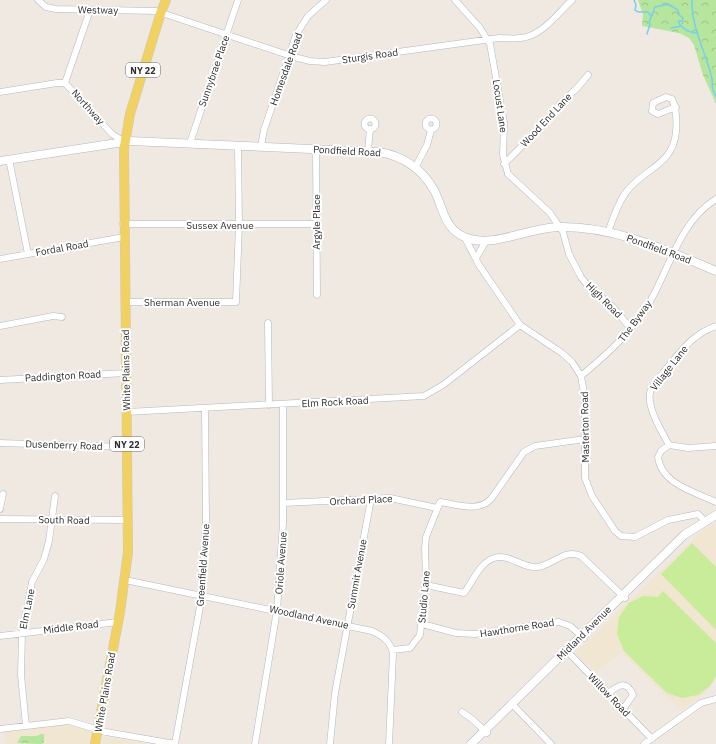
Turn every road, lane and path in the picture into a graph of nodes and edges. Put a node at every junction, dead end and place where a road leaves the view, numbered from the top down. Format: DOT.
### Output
graph roads {
  1 [pos="38,0"];
  2 [pos="166,0"];
  3 [pos="238,0"];
  4 [pos="326,0"];
  5 [pos="455,0"];
  6 [pos="572,0"];
  7 [pos="90,10"];
  8 [pos="161,12"];
  9 [pos="226,34"];
  10 [pos="488,40"];
  11 [pos="289,56"];
  12 [pos="588,74"];
  13 [pos="65,84"];
  14 [pos="0,92"];
  15 [pos="676,107"];
  16 [pos="370,129"];
  17 [pos="431,130"];
  18 [pos="125,142"];
  19 [pos="190,143"];
  20 [pos="238,145"];
  21 [pos="261,146"];
  22 [pos="316,149"];
  23 [pos="368,151"];
  24 [pos="9,160"];
  25 [pos="0,161"];
  26 [pos="504,164"];
  27 [pos="415,168"];
  28 [pos="716,199"];
  29 [pos="123,224"];
  30 [pos="316,224"];
  31 [pos="240,225"];
  32 [pos="559,227"];
  33 [pos="608,232"];
  34 [pos="124,237"];
  35 [pos="465,238"];
  36 [pos="486,241"];
  37 [pos="673,253"];
  38 [pos="28,254"];
  39 [pos="476,258"];
  40 [pos="0,259"];
  41 [pos="716,271"];
  42 [pos="316,295"];
  43 [pos="125,302"];
  44 [pos="62,317"];
  45 [pos="268,323"];
  46 [pos="520,325"];
  47 [pos="0,326"];
  48 [pos="716,326"];
  49 [pos="631,328"];
  50 [pos="126,373"];
  51 [pos="581,376"];
  52 [pos="0,380"];
  53 [pos="269,405"];
  54 [pos="283,405"];
  55 [pos="205,408"];
  56 [pos="127,412"];
  57 [pos="585,439"];
  58 [pos="0,443"];
  59 [pos="669,445"];
  60 [pos="716,446"];
  61 [pos="127,447"];
  62 [pos="3,494"];
  63 [pos="55,496"];
  64 [pos="371,499"];
  65 [pos="716,502"];
  66 [pos="283,504"];
  67 [pos="438,505"];
  68 [pos="0,509"];
  69 [pos="716,515"];
  70 [pos="0,519"];
  71 [pos="52,520"];
  72 [pos="128,520"];
  73 [pos="702,523"];
  74 [pos="125,580"];
  75 [pos="426,585"];
  76 [pos="202,596"];
  77 [pos="623,597"];
  78 [pos="277,610"];
  79 [pos="118,622"];
  80 [pos="422,624"];
  81 [pos="348,626"];
  82 [pos="22,633"];
  83 [pos="0,636"];
  84 [pos="583,637"];
  85 [pos="392,650"];
  86 [pos="568,652"];
  87 [pos="716,692"];
  88 [pos="608,693"];
  89 [pos="714,699"];
  90 [pos="513,705"];
  91 [pos="624,709"];
  92 [pos="462,712"];
  93 [pos="26,726"];
  94 [pos="0,729"];
  95 [pos="98,730"];
  96 [pos="486,732"];
  97 [pos="652,739"];
  98 [pos="95,744"];
  99 [pos="175,744"];
  100 [pos="255,744"];
  101 [pos="330,744"];
  102 [pos="389,744"];
  103 [pos="471,744"];
  104 [pos="476,744"];
  105 [pos="551,744"];
  106 [pos="644,744"];
  1 -- 7 [label="street, Westway"];
  2 -- 8 [label="main road, White Plains Road / NY 22"];
  3 -- 9 [label="street, Sunnybrae Place"];
  4 -- 11 [label="street, Homesdale Road"];
  5 -- 10 [label="street, Locust Lane"];
  6 -- 10 [label="street, Sturgis Road"];
  7 -- 8 [label="street, Westway"];
  7 -- 13 [label="street"];
  8 -- 9 [label="street, Sturgis Road"];
  8 -- 18 [label="main road, White Plains Road / NY 22"];
  9 -- 11 [label="street, Sturgis Road"];
  9 -- 19 [label="street, Sunnybrae Place"];
  10 -- 11 [label="street, Sturgis Road"];
  10 -- 26 [label="street, Locust Lane"];
  11 -- 21 [label="street, Homesdale Road"];
  12 -- 26 [label="street, Wood End Lane"];
  13 -- 14 [label="street, Northway"];
  13 -- 18 [label="street, Northway"];
  15 -- 33 [label="street"];
  16 -- 23 [label="street"];
  17 -- 27 [label="street"];
  18 -- 19 [label="street, Pondfield Road"];
  18 -- 24 [label="street, Pondfield Road"];
  18 -- 29 [label="main road, White Plains Road / NY 22"];
  19 -- 20 [label="street, Pondfield Road"];
  20 -- 21 [label="street, Pondfield Road"];
  20 -- 31 [label="street"];
  21 -- 22 [label="street, Pondfield Road"];
  22 -- 23 [label="street, Pondfield Road"];
  22 -- 30 [label="street, Argyle Place"];
  23 -- 27 [label="street, Pondfield Road"];
  24 -- 25 [label="street, Pondfield Road"];
  24 -- 38 [label="street"];
  26 -- 32 [label="street"];
  27 -- 35 [label="street, Pondfield Road"];
  28 -- 37 [label="street, The Byway"];
  29 -- 31 [label="street, Sussex Avenue"];
  29 -- 34 [label="main road, White Plains Road / NY 22"];
  30 -- 31 [label="street, Sussex Avenue"];
  30 -- 42 [label="street, Argyle Place"];
  31 -- 43 [label="street, Sherman Avenue"];
  32 -- 33 [label="street, Pondfield Road"];
  32 -- 36 [label="street, Pondfield Road"];
  32 -- 49 [label="street, High Road"];
  33 -- 37 [label="street, Pondfield Road"];
  34 -- 38 [label="street, Fordal Road"];
  34 -- 43 [label="main road, White Plains Road / NY 22"];
  35 -- 36 [label="street, Pondfield Road"];
  35 -- 39 [label="street, Masterton Road"];
  36 -- 39 [label="street"];
  37 -- 41 [label="street, Pondfield Road"];
  37 -- 49 [label="street, The Byway"];
  38 -- 40 [label="street, Fordal Road"];
  39 -- 46 [label="street, Masterton Road"];
  43 -- 50 [label="main road, White Plains Road / NY 22"];
  44 -- 47 [label="street"];
  45 -- 53 [label="street"];
  46 -- 51 [label="street, Masterton Road"];
  46 -- 54 [label="street, Elm Rock Road"];
  48 -- 59 [label="street, Village Lane"];
  49 -- 51 [label="street, The Byway"];
  50 -- 52 [label="street, Paddington Road"];
  50 -- 56 [label="main road, White Plains Road / NY 22"];
  51 -- 57 [label="street, Masterton Road"];
  53 -- 54 [label="street, Elm Rock Road"];
  53 -- 55 [label="street, Elm Rock Road"];
  54 -- 66 [label="street, Oriole Avenue"];
  55 -- 56 [label="street, Elm Rock Road"];
  55 -- 76 [label="street, Greenfield Avenue"];
  56 -- 61 [label="main road, White Plains Road / NY 22"];
  57 -- 67 [label="street, Orchard Place"];
  57 -- 73 [label="street, Masterton Road"];
  58 -- 61 [label="street, Dusenberry Road"];
  59 -- 60 [label="street"];
  59 -- 65 [label="street"];
  61 -- 72 [label="main road, White Plains Road / NY 22"];
  62 -- 68 [label="street"];
  63 -- 71 [label="street, Elm Lane"];
  64 -- 66 [label="street, Orchard Place"];
  64 -- 67 [label="street, Orchard Place"];
  64 -- 81 [label="street, Summit Avenue"];
  66 -- 78 [label="street, Oriole Avenue"];
  67 -- 75 [label="street, Studio Lane"];
  69 -- 73 [label="street, Midland Avenue"];
  70 -- 71 [label="street, South Road"];
  71 -- 72 [label="street, South Road"];
  71 -- 82 [label="street, Elm Lane"];
  72 -- 74 [label="main road, White Plains Road / NY 22"];
  73 -- 77 [label="street, Midland Avenue"];
  74 -- 76 [label="street, Woodland Avenue"];
  74 -- 79 [label="main road, White Plains Road / NY 22"];
  75 -- 77 [label="street"];
  75 -- 80 [label="street, Studio Lane"];
  76 -- 78 [label="street, Woodland Avenue"];
  76 -- 99 [label="street, Greenfield Avenue"];
  77 -- 84 [label="street, Midland Avenue"];
  78 -- 81 [label="street, Woodland Avenue"];
  78 -- 100 [label="street, Oriole Avenue"];
  79 -- 82 [label="street, Middle Road"];
  79 -- 95 [label="main road, White Plains Road / NY 22"];
  80 -- 84 [label="street, Hawthorne Road"];
  80 -- 85 [label="street, Studio Lane"];
  81 -- 85 [label="street, Woodland Avenue"];
  81 -- 101 [label="street, Summit Avenue"];
  82 -- 83 [label="street, Middle Road"];
  82 -- 93 [label="street, Elm Lane"];
  84 -- 86 [label="street, Midland Avenue"];
  85 -- 102 [label="street"];
  86 -- 88 [label="street, Willow Road"];
  86 -- 90 [label="street, Midland Avenue"];
  87 -- 89 [label="street"];
  88 -- 91 [label="street, Willow Road"];
  88 -- 91 [label="street"];
  89 -- 97 [label="street"];
  90 -- 96 [label="street, Midland Avenue"];
  90 -- 105 [label="street"];
  91 -- 97 [label="street, Willow Road"];
  92 -- 96 [label="street"];
  93 -- 94 [label="street"];
  93 -- 95 [label="street"];
  95 -- 98 [label="main road, White Plains Road / NY 22"];
  95 -- 99 [label="street"];
  96 -- 103 [label="street, Midland Avenue"];
  96 -- 104 [label="street, Midland Avenue"];
  97 -- 106 [label="street"];
}
